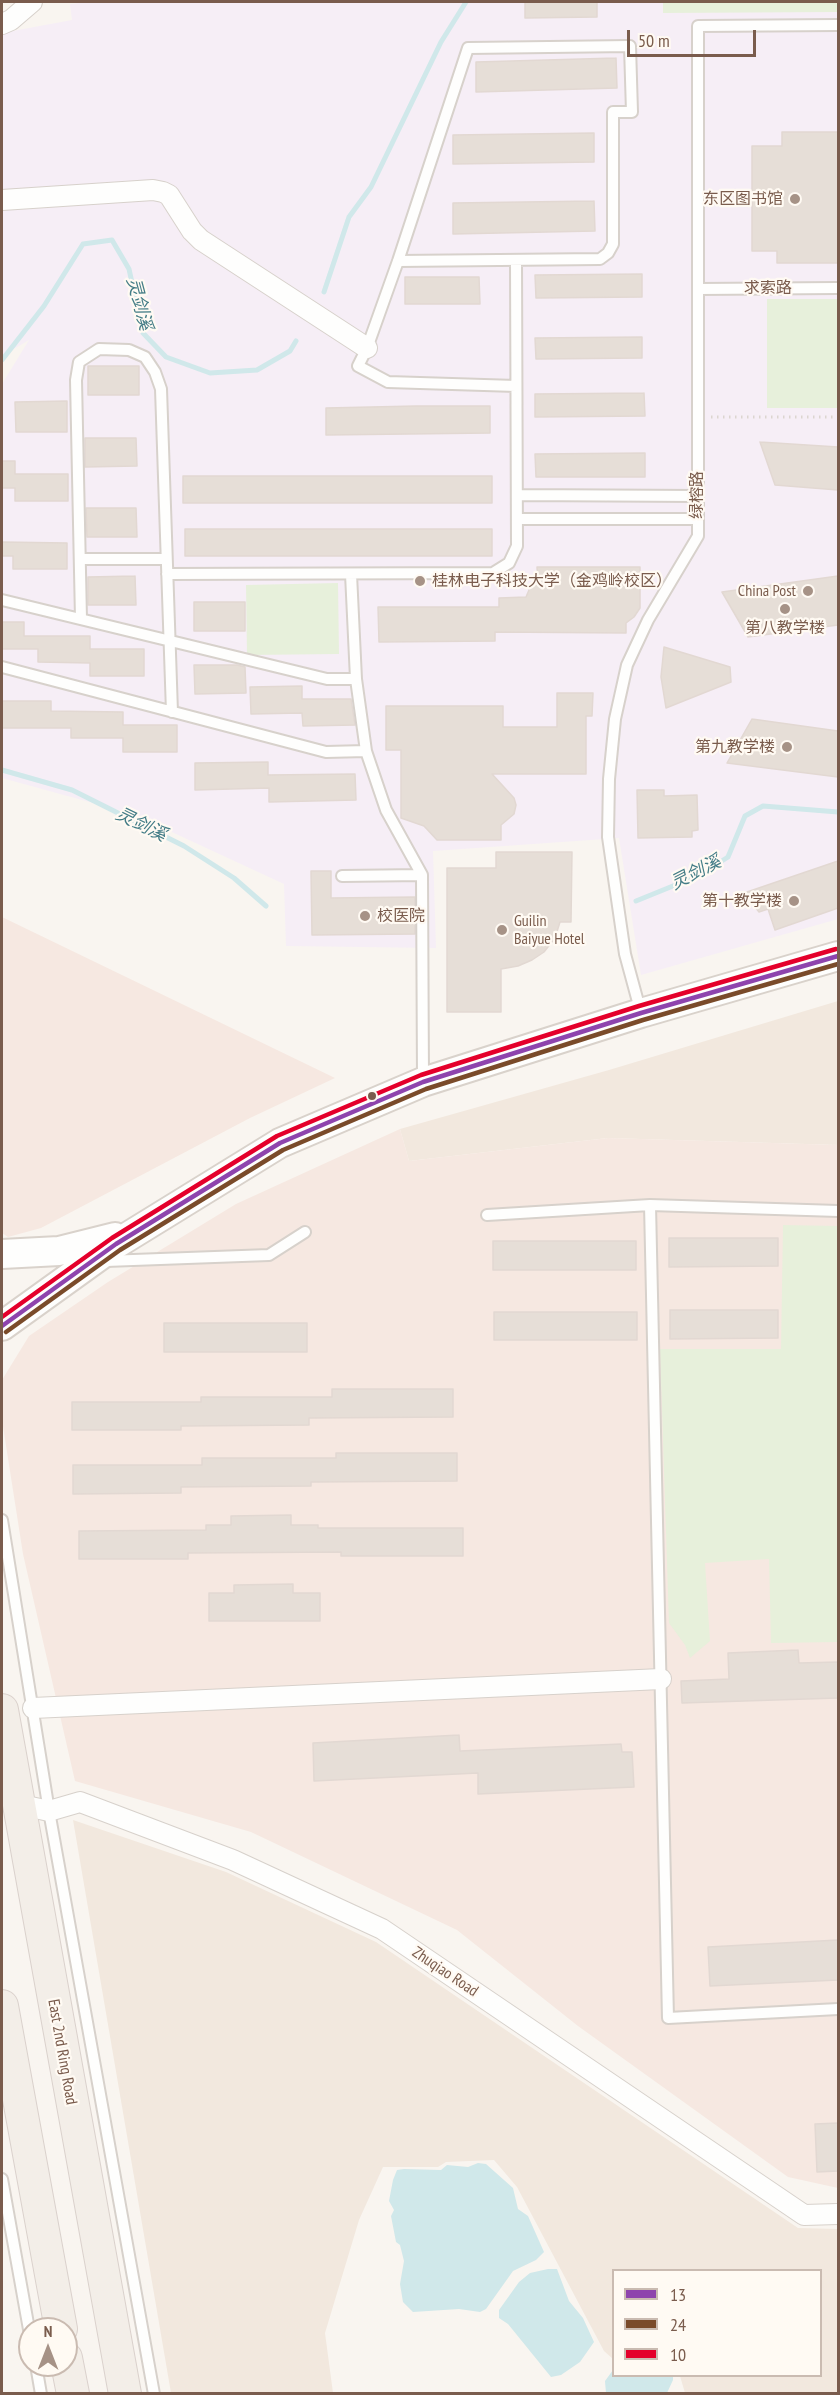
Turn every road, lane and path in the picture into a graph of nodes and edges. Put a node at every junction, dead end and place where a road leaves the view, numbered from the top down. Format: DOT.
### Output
graph roads {
  1 [pos="32,2"];
  2 [pos="2,24"];
  3 [pos="838,25"];
  4 [pos="2,200"];
  5 [pos="398,261"];
  6 [pos="516,261"];
  7 [pos="838,288"];
  8 [pos="698,289"];
  9 [pos="367,348"];
  10 [pos="516,386"];
  11 [pos="698,417"];
  12 [pos="838,417"];
  13 [pos="517,495"];
  14 [pos="698,496"];
  15 [pos="517,519"];
  16 [pos="697,519"];
  17 [pos="80,559"];
  18 [pos="166,559"];
  19 [pos="351,573"];
  20 [pos="167,574"];
  21 [pos="2,600"];
  22 [pos="81,619"];
  23 [pos="169,641"];
  24 [pos="2,667"];
  25 [pos="356,679"];
  26 [pos="172,712"];
  27 [pos="366,751"];
  28 [pos="422,875"];
  29 [pos="342,876"];
  30 [pos="838,956"];
  31 [pos="641,1013"];
  32 [pos="423,1082"];
  33 [pos="650,1205"];
  34 [pos="838,1211"];
  35 [pos="487,1215"];
  36 [pos="142,1228"];
  37 [pos="305,1232"];
  38 [pos="2,1254"];
  39 [pos="92,1261"];
  40 [pos="2,1326"];
  41 [pos="2,1520"];
  42 [pos="661,1679"];
  43 [pos="33,1708"];
  44 [pos="2,1710"];
  45 [pos="17,1804"];
  46 [pos="49,1811"];
  47 [pos="2,2006"];
  48 [pos="838,2009"];
  49 [pos="2,2179"];
  50 [pos="838,2214"];
  51 [pos="27,2317"];
  52 [pos="59,2317"];
  53 [pos="38,2377"];
  54 [pos="69,2377"];
  55 [pos="41,2394"];
  56 [pos="72,2394"];
  57 [pos="125,2394"];
  58 [pos="154,2394"];
  1 -- 2 [label="street"];
  3 -- 8 [label="lane, 绿榕路"];
  4 -- 9 [label="street"];
  5 -- 6 [label="lane"];
  5 -- 6 [label="lane"];
  5 -- 9 [label="lane"];
  6 -- 10 [label="lane"];
  7 -- 8 [label="lane, 求索路"];
  8 -- 11 [label="lane, 绿榕路"];
  9 -- 10 [label="lane"];
  10 -- 13 [label="lane"];
  11 -- 12 [label="path"];
  11 -- 14 [label="lane, 绿榕路"];
  13 -- 14 [label="lane"];
  13 -- 15 [label="lane"];
  14 -- 16 [label="lane, 绿榕路"];
  15 -- 16 [label="lane"];
  15 -- 19 [label="lane"];
  16 -- 31 [label="lane, 绿榕路"];
  17 -- 18 [label="lane"];
  17 -- 18 [label="lane"];
  17 -- 22 [label="lane"];
  18 -- 20 [label="lane"];
  19 -- 20 [label="lane"];
  19 -- 25 [label="lane"];
  20 -- 23 [label="lane"];
  21 -- 22 [label="lane"];
  22 -- 23 [label="lane"];
  23 -- 25 [label="lane"];
  23 -- 26 [label="lane"];
  24 -- 26 [label="lane"];
  25 -- 27 [label="lane"];
  26 -- 27 [label="lane"];
  27 -- 28 [label="lane"];
  28 -- 29 [label="lane"];
  28 -- 32 [label="lane"];
  30 -- 31 [label="main road"];
  31 -- 32 [label="main road"];
  32 -- 36 [label="main road"];
  33 -- 34 [label="lane"];
  33 -- 35 [label="lane"];
  33 -- 42 [label="lane"];
  36 -- 38 [label="main road"];
  36 -- 39 [label="main road"];
  37 -- 39 [label="lane"];
  39 -- 40 [label="main road"];
  41 -- 43 [label="lane"];
  42 -- 43 [label="street"];
  42 -- 48 [label="lane"];
  43 -- 46 [label="lane"];
  44 -- 45 [label="main road, East 2nd Ring Road"];
  45 -- 46 [label="street, Zhuqiao Road"];
  45 -- 57 [label="main road, East 2nd Ring Road"];
  46 -- 50 [label="street, Zhuqiao Road"];
  46 -- 58 [label="lane"];
  47 -- 52 [label="main road"];
  49 -- 51 [label="lane"];
  53 -- 55 [label="lane"];
  54 -- 56 [label="main road"];
}
